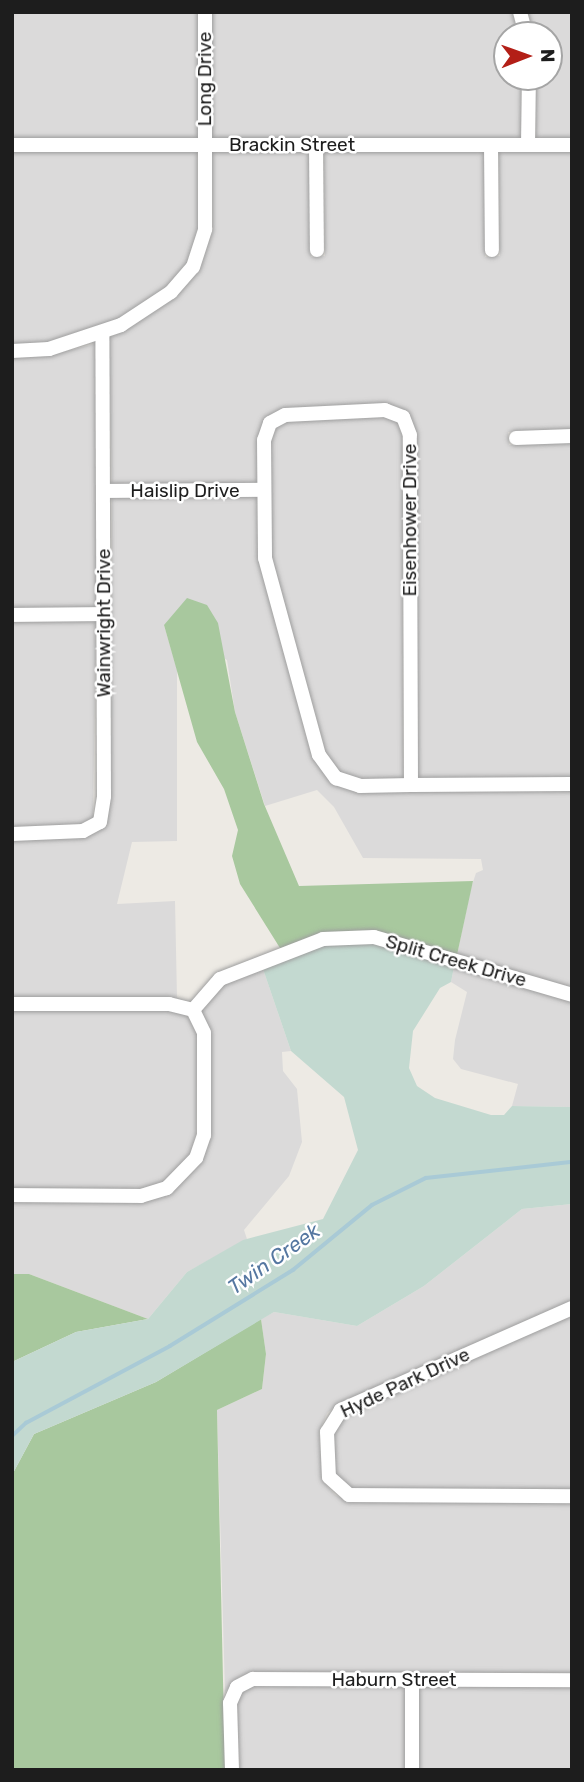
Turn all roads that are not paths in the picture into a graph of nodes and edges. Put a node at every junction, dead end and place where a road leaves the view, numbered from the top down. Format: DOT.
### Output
graph roads {
  1 [pos="205,12"];
  2 [pos="529,91"];
  3 [pos="12,145"];
  4 [pos="205,145"];
  5 [pos="316,145"];
  6 [pos="491,145"];
  7 [pos="528,145"];
  8 [pos="572,145"];
  9 [pos="317,250"];
  10 [pos="492,250"];
  11 [pos="102,334"];
  12 [pos="12,351"];
  13 [pos="572,436"];
  14 [pos="516,438"];
  15 [pos="264,490"];
  16 [pos="105,491"];
  17 [pos="103,614"];
  18 [pos="12,615"];
  19 [pos="572,784"];
  20 [pos="411,785"];
  21 [pos="12,834"];
  22 [pos="572,995"];
  23 [pos="12,1004"];
  24 [pos="193,1010"];
  25 [pos="12,1195"];
  26 [pos="572,1308"];
  27 [pos="572,1496"];
  28 [pos="572,1679"];
  29 [pos="412,1681"];
  30 [pos="232,1770"];
  31 [pos="412,1770"];
  1 -- 4 [label="street, Long Drive"];
  2 -- 7 [label="street"];
  3 -- 4 [label="street, Brackin Street"];
  4 -- 5 [label="street, Brackin Street"];
  4 -- 11 [label="street, Long Drive"];
  5 -- 6 [label="street, Brackin Street"];
  5 -- 9 [label="street"];
  6 -- 7 [label="street, Brackin Street"];
  6 -- 10 [label="street"];
  7 -- 8 [label="street, Brackin Street"];
  11 -- 12 [label="street, Long Drive"];
  11 -- 16 [label="street, Wainwright Drive"];
  13 -- 14 [label="street"];
  15 -- 16 [label="street, Haislip Drive"];
  15 -- 20 [label="street, Eisenhower Drive"];
  15 -- 20 [label="street, Eisenhower Drive"];
  16 -- 17 [label="street, Wainwright Drive"];
  17 -- 18 [label="street"];
  17 -- 21 [label="street, Wainwright Drive"];
  19 -- 20 [label="street, Eisenhower Drive"];
  22 -- 24 [label="street, Split Creek Drive"];
  23 -- 24 [label="street"];
  24 -- 25 [label="street"];
  26 -- 27 [label="street, Hyde Park Drive"];
  28 -- 29 [label="street, Haburn Street"];
  29 -- 30 [label="street, Haburn Street"];
  29 -- 31 [label="street"];
}
